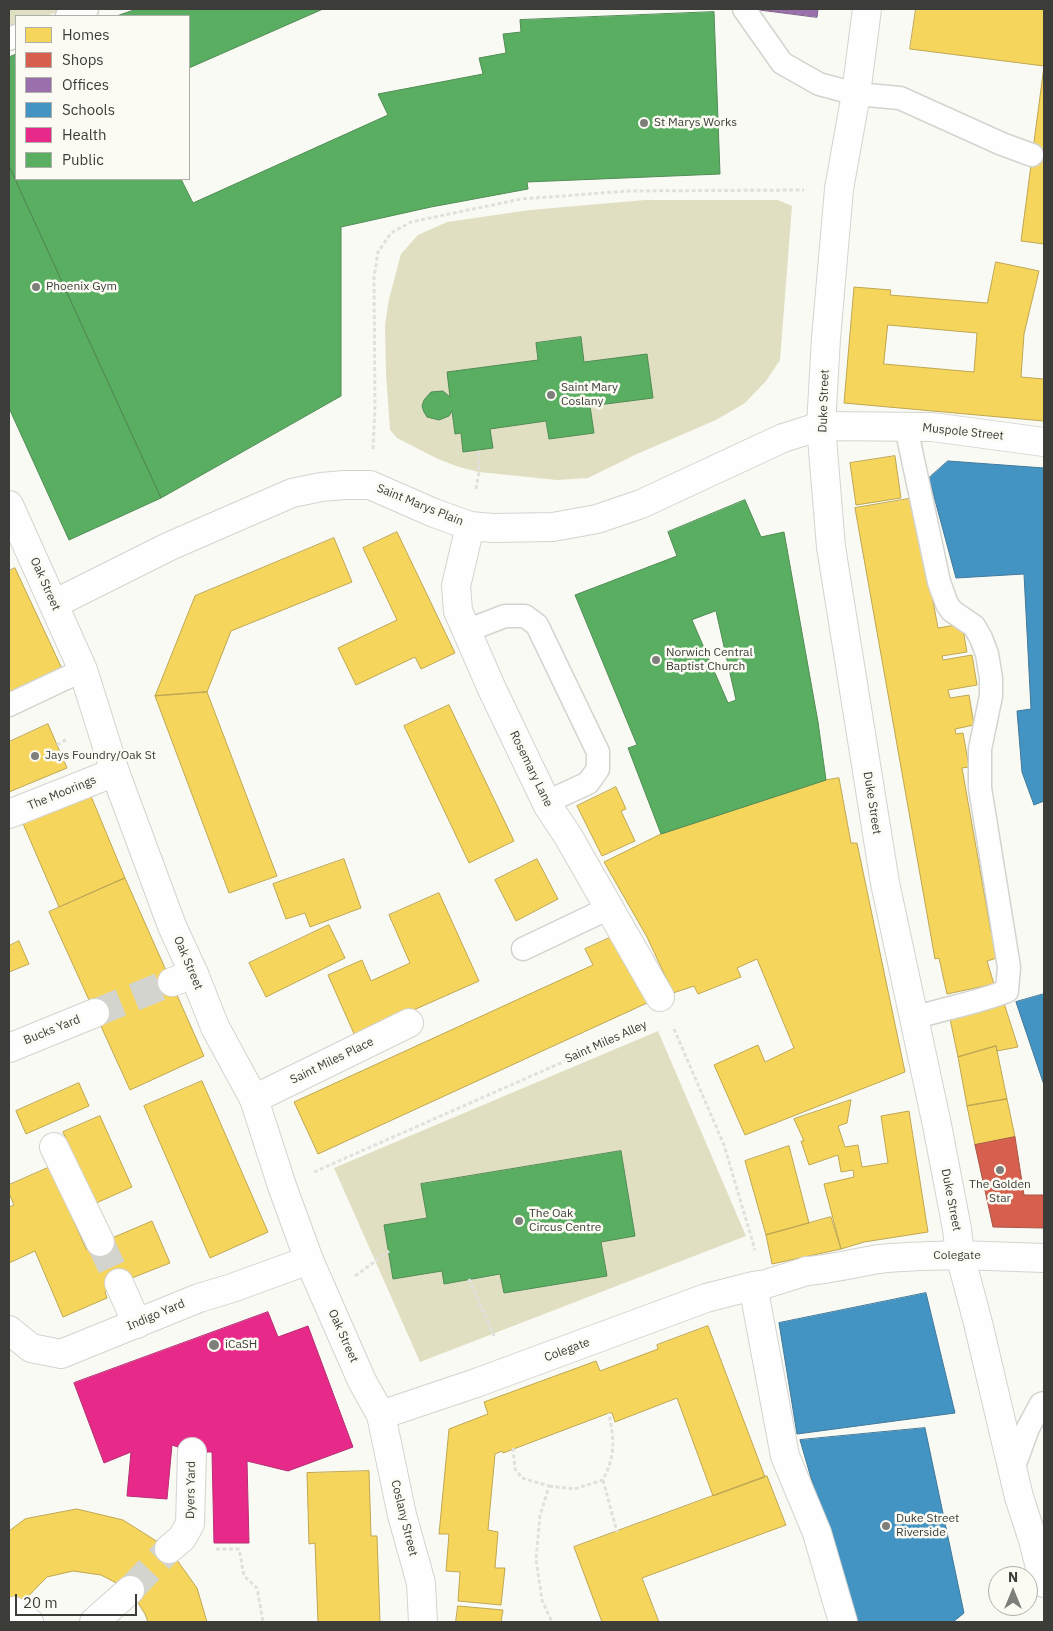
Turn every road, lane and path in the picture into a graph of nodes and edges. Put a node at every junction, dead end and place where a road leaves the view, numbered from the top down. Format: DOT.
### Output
graph roads {
  1 [pos="87,9"];
  2 [pos="744,9"];
  3 [pos="867,9"];
  4 [pos="71,15"];
  5 [pos="856,94"];
  6 [pos="1032,155"];
  7 [pos="839,189"];
  8 [pos="821,426"];
  9 [pos="906,427"];
  10 [pos="1044,442"];
  11 [pos="478,450"];
  12 [pos="479,472"];
  13 [pos="370,485"];
  14 [pos="9,505"];
  15 [pos="470,526"];
  16 [pos="54,604"];
  17 [pos="466,631"];
  18 [pos="83,670"];
  19 [pos="9,705"];
  20 [pos="115,772"];
  21 [pos="547,802"];
  22 [pos="9,814"];
  23 [pos="609,908"];
  24 [pos="523,949"];
  25 [pos="660,997"];
  26 [pos="95,1013"];
  27 [pos="914,1018"];
  28 [pos="409,1023"];
  29 [pos="650,1023"];
  30 [pos="672,1024"];
  31 [pos="9,1048"];
  32 [pos="254,1099"];
  33 [pos="54,1147"];
  34 [pos="282,1186"];
  35 [pos="100,1242"];
  36 [pos="960,1256"];
  37 [pos="1044,1258"];
  38 [pos="309,1260"];
  39 [pos="469,1279"];
  40 [pos="119,1283"];
  41 [pos="760,1285"];
  42 [pos="137,1324"];
  43 [pos="9,1330"];
  44 [pos="510,1371"];
  45 [pos="1044,1403"];
  46 [pos="609,1413"];
  47 [pos="381,1415"];
  48 [pos="513,1448"];
  49 [pos="192,1452"];
  50 [pos="1012,1472"];
  51 [pos="603,1480"];
  52 [pos="549,1486"];
  53 [pos="617,1532"];
  54 [pos="175,1544"];
  55 [pos="1044,1583"];
  56 [pos="130,1590"];
  57 [pos="94,1622"];
  58 [pos="264,1622"];
  59 [pos="423,1622"];
  60 [pos="552,1622"];
  61 [pos="843,1622"];
  1 -- 4 [label="lane"];
  2 -- 5 [label="lane"];
  3 -- 5 [label="street, Duke Street"];
  5 -- 6 [label="lane"];
  5 -- 7 [label="street, Duke Street"];
  7 -- 8 [label="street, Duke Street"];
  7 -- 13 [label="path"];
  8 -- 9 [label="street, Muspole Street"];
  8 -- 15 [label="street, Saint Marys Plain"];
  8 -- 27 [label="street, Duke Street"];
  9 -- 10 [label="street, Muspole Street"];
  9 -- 27 [label="lane"];
  11 -- 12 [label="path"];
  13 -- 15 [label="street, Saint Marys Plain"];
  13 -- 16 [label="street, Saint Marys Plain"];
  14 -- 16 [label="street, Oak Street"];
  15 -- 17 [label="street, Rosemary Lane"];
  16 -- 18 [label="street, Oak Street"];
  17 -- 21 [label="street, Rosemary Lane"];
  17 -- 21 [label="lane"];
  18 -- 19 [label="lane"];
  18 -- 20 [label="street, Oak Street"];
  20 -- 22 [label="street, The Moorings"];
  20 -- 32 [label="street, Oak Street"];
  21 -- 23 [label="street, Rosemary Lane"];
  23 -- 24 [label="lane"];
  23 -- 25 [label="street, Rosemary Lane"];
  26 -- 31 [label="street, Bucks Yard"];
  27 -- 36 [label="street, Duke Street"];
  28 -- 32 [label="street, Saint Miles Place"];
  29 -- 34 [label="path, Saint Miles Alley"];
  30 -- 41 [label="path"];
  32 -- 34 [label="street, Oak Street"];
  33 -- 35 [label="street"];
  34 -- 38 [label="street, Oak Street"];
  36 -- 37 [label="street, Colegate"];
  36 -- 41 [label="street, Colegate"];
  36 -- 50 [label="street, Duke Street"];
  38 -- 42 [label="street, Indigo Yard"];
  38 -- 47 [label="street, Oak Street"];
  39 -- 44 [label="path"];
  40 -- 42 [label="street"];
  41 -- 44 [label="street, Colegate"];
  41 -- 61 [label="street"];
  42 -- 43 [label="street, Indigo Yard"];
  44 -- 47 [label="street, Colegate"];
  45 -- 50 [label="lane"];
  46 -- 51 [label="path"];
  47 -- 59 [label="street, Coslany Street"];
  48 -- 52 [label="path"];
  49 -- 54 [label="street, Dyers Yard"];
  50 -- 55 [label="street, Duke Street"];
  51 -- 52 [label="path"];
  51 -- 53 [label="path"];
  52 -- 60 [label="path"];
  54 -- 58 [label="path"];
  56 -- 57 [label="street"];
}
